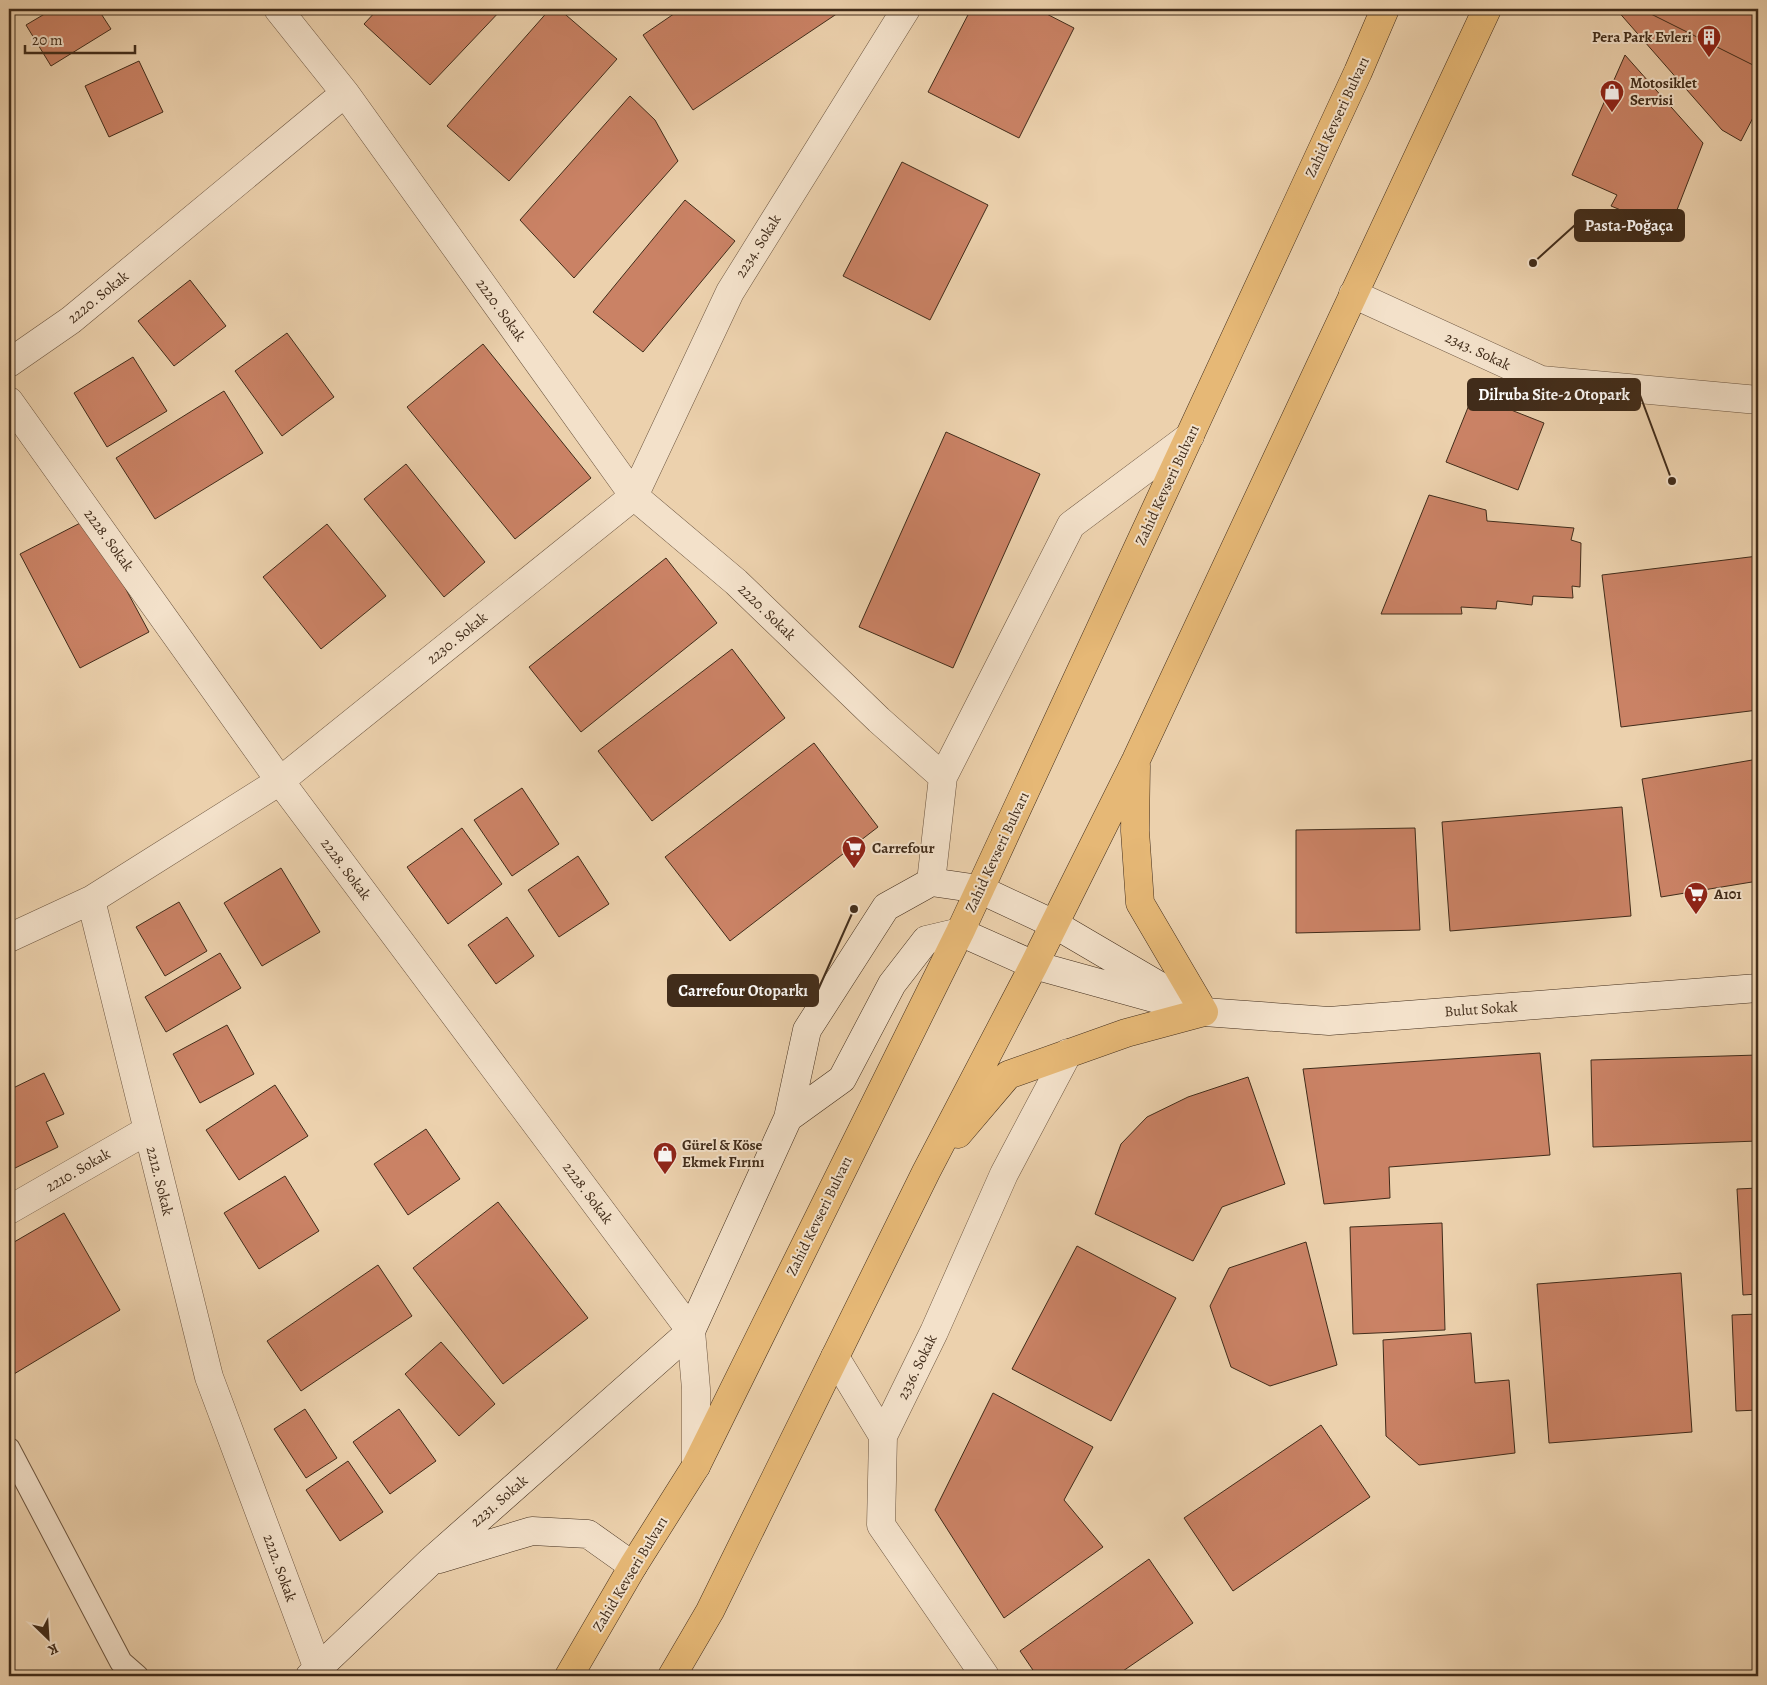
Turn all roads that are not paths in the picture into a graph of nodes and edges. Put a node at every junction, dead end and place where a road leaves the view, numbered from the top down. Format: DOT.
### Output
graph roads {
  1 [pos="278,9"];
  2 [pos="906,9"];
  3 [pos="1385,9"];
  4 [pos="1487,9"];
  5 [pos="345,93"];
  6 [pos="1353,294"];
  7 [pos="9,363"];
  8 [pos="1758,400"];
  9 [pos="9,401"];
  10 [pos="1190,436"];
  11 [pos="634,496"];
  12 [pos="1136,760"];
  13 [pos="942,777"];
  14 [pos="280,781"];
  15 [pos="931,882"];
  16 [pos="979,889"];
  17 [pos="91,900"];
  18 [pos="1054,924"];
  19 [pos="960,932"];
  20 [pos="9,938"];
  21 [pos="1034,965"];
  22 [pos="1758,988"];
  23 [pos="1204,1012"];
  24 [pos="1068,1053"];
  25 [pos="788,1118"];
  26 [pos="148,1130"];
  27 [pos="926,1172"];
  28 [pos="9,1210"];
  29 [pos="691,1331"];
  30 [pos="835,1357"];
  31 [pos="883,1436"];
  32 [pos="9,1449"];
  33 [pos="696,1466"];
  34 [pos="431,1561"];
  35 [pos="633,1566"];
  36 [pos="314,1673"];
  37 [pos="137,1676"];
  38 [pos="570,1676"];
  39 [pos="672,1676"];
  40 [pos="985,1676"];
  1 -- 5 [label="street, 2220. Sokak"];
  2 -- 11 [label="street, 2234. Sokak"];
  3 -- 10 [label="main road, Zahid Kevseri Bulvarı"];
  4 -- 6 [label="main road"];
  5 -- 7 [label="street, 2220. Sokak"];
  5 -- 11 [label="street, 2220. Sokak"];
  6 -- 8 [label="street, 2343. Sokak"];
  6 -- 12 [label="main road"];
  9 -- 14 [label="street, 2228. Sokak"];
  10 -- 13 [label="street"];
  10 -- 16 [label="main road, Zahid Kevseri Bulvarı"];
  11 -- 13 [label="street, 2220. Sokak"];
  11 -- 14 [label="street, 2230. Sokak"];
  12 -- 18 [label="main road"];
  12 -- 23 [label="main road"];
  13 -- 15 [label="street"];
  14 -- 17 [label="street"];
  14 -- 29 [label="street, 2228. Sokak"];
  15 -- 16 [label="street"];
  15 -- 25 [label="street"];
  16 -- 18 [label="street"];
  16 -- 19 [label="main road, Zahid Kevseri Bulvarı"];
  17 -- 20 [label="street"];
  17 -- 26 [label="street, 2212. Sokak"];
  18 -- 21 [label="main road"];
  18 -- 23 [label="street"];
  19 -- 21 [label="street"];
  19 -- 25 [label="street"];
  19 -- 33 [label="main road, Zahid Kevseri Bulvarı"];
  21 -- 23 [label="street"];
  21 -- 27 [label="main road"];
  22 -- 23 [label="street, Bulut Sokak"];
  23 -- 24 [label="main road"];
  24 -- 27 [label="main road"];
  24 -- 31 [label="street, 2336. Sokak"];
  25 -- 29 [label="street"];
  26 -- 28 [label="street, 2210. Sokak"];
  26 -- 36 [label="street, 2212. Sokak"];
  27 -- 30 [label="main road"];
  29 -- 33 [label="street"];
  29 -- 34 [label="street, 2231. Sokak"];
  30 -- 31 [label="street"];
  30 -- 39 [label="main road"];
  31 -- 40 [label="street, 2336. Sokak"];
  32 -- 37 [label="lane"];
  33 -- 35 [label="main road, Zahid Kevseri Bulvarı"];
  34 -- 35 [label="street"];
  34 -- 36 [label="street, 2231. Sokak"];
  35 -- 38 [label="main road, Zahid Kevseri Bulvarı"];
}
